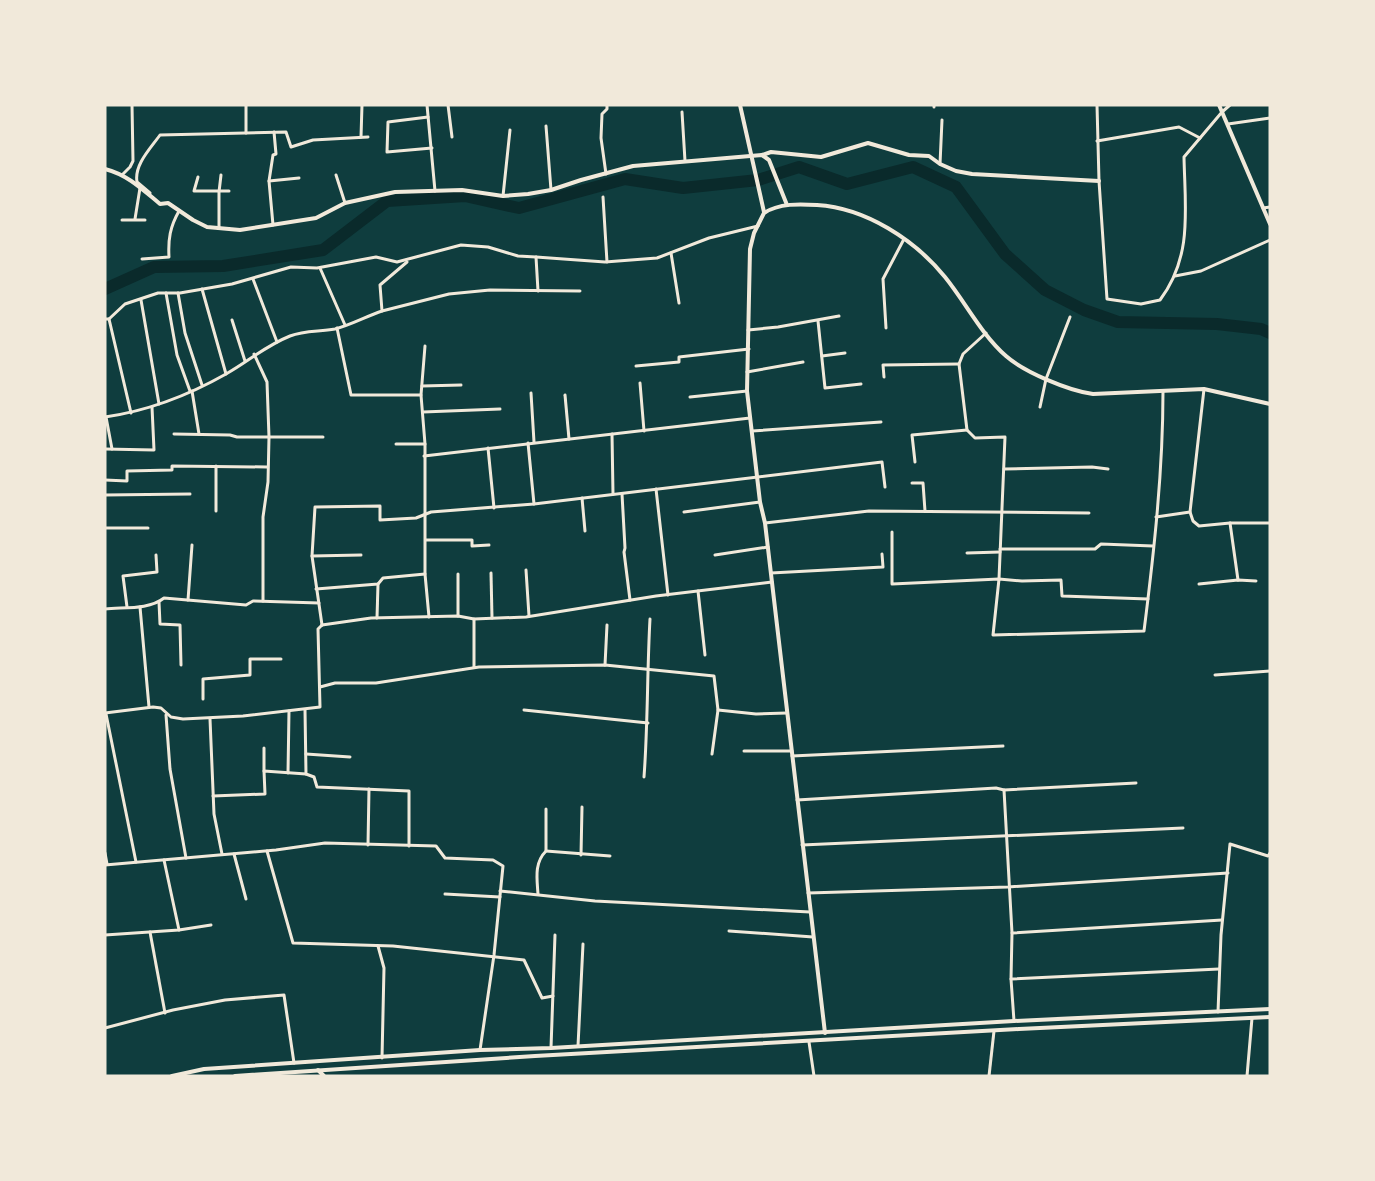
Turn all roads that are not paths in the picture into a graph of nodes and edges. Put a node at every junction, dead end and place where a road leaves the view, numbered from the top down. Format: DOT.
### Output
graph roads {
  1 [pos="132,105"];
  2 [pos="246,105"];
  3 [pos="362,105"];
  4 [pos="427,105"];
  5 [pos="448,105"];
  6 [pos="607,105"];
  7 [pos="740,105"];
  8 [pos="1097,105"];
  9 [pos="1219,105"];
  10 [pos="1230,105"];
  11 [pos="1222,111"];
  12 [pos="682,112"];
  13 [pos="428,117"];
  14 [pos="1270,118"];
  15 [pos="942,120"];
  16 [pos="1228,124"];
  17 [pos="546,126"];
  18 [pos="510,130"];
  19 [pos="274,132"];
  20 [pos="246,133"];
  21 [pos="361,136"];
  22 [pos="368,137"];
  23 [pos="452,137"];
  24 [pos="1200,138"];
  25 [pos="1097,141"];
  26 [pos="432,148"];
  27 [pos="762,155"];
  28 [pos="752,157"];
  29 [pos="685,161"];
  30 [pos="940,165"];
  31 [pos="105,169"];
  32 [pos="606,174"];
  33 [pos="122,175"];
  34 [pos="221,175"];
  35 [pos="336,175"];
  36 [pos="198,177"];
  37 [pos="299,178"];
  38 [pos="269,181"];
  39 [pos="1099,181"];
  40 [pos="140,186"];
  41 [pos="435,190"];
  42 [pos="551,190"];
  43 [pos="229,191"];
  44 [pos="219,192"];
  45 [pos="503,196"];
  46 [pos="603,197"];
  47 [pos="155,199"];
  48 [pos="345,203"];
  49 [pos="787,205"];
  50 [pos="1270,207"];
  51 [pos="1263,208"];
  52 [pos="179,211"];
  53 [pos="764,213"];
  54 [pos="135,219"];
  55 [pos="122,220"];
  56 [pos="145,220"];
  57 [pos="1270,224"];
  58 [pos="273,225"];
  59 [pos="758,226"];
  60 [pos="219,228"];
  61 [pos="904,238"];
  62 [pos="1270,240"];
  63 [pos="671,253"];
  64 [pos="536,257"];
  65 [pos="142,259"];
  66 [pos="408,261"];
  67 [pos="607,262"];
  68 [pos="320,268"];
  69 [pos="1175,276"];
  70 [pos="253,279"];
  71 [pos="201,289"];
  72 [pos="538,291"];
  73 [pos="580,291"];
  74 [pos="177,292"];
  75 [pos="166,293"];
  76 [pos="141,300"];
  77 [pos="679,303"];
  78 [pos="382,311"];
  79 [pos="839,316"];
  80 [pos="1070,317"];
  81 [pos="107,319"];
  82 [pos="232,320"];
  83 [pos="818,321"];
  84 [pos="345,325"];
  85 [pos="337,328"];
  86 [pos="886,328"];
  87 [pos="748,330"];
  88 [pos="986,333"];
  89 [pos="278,342"];
  90 [pos="425,346"];
  91 [pos="749,350"];
  92 [pos="845,353"];
  93 [pos="254,354"];
  94 [pos="822,356"];
  95 [pos="245,362"];
  96 [pos="803,362"];
  97 [pos="959,364"];
  98 [pos="636,366"];
  99 [pos="747,372"];
  100 [pos="226,374"];
  101 [pos="884,378"];
  102 [pos="1046,379"];
  103 [pos="640,383"];
  104 [pos="861,384"];
  105 [pos="202,385"];
  106 [pos="461,385"];
  107 [pos="422,386"];
  108 [pos="1204,389"];
  109 [pos="191,391"];
  110 [pos="1163,391"];
  111 [pos="747,392"];
  112 [pos="531,393"];
  113 [pos="565,394"];
  114 [pos="421,395"];
  115 [pos="690,398"];
  116 [pos="159,404"];
  117 [pos="1270,404"];
  118 [pos="152,407"];
  119 [pos="1040,407"];
  120 [pos="500,409"];
  121 [pos="423,412"];
  122 [pos="131,413"];
  123 [pos="105,417"];
  124 [pos="750,418"];
  125 [pos="881,422"];
  126 [pos="967,430"];
  127 [pos="644,431"];
  128 [pos="752,431"];
  129 [pos="174,434"];
  130 [pos="199,434"];
  131 [pos="612,434"];
  132 [pos="269,436"];
  133 [pos="323,437"];
  134 [pos="569,439"];
  135 [pos="534,442"];
  136 [pos="528,443"];
  137 [pos="396,444"];
  138 [pos="425,444"];
  139 [pos="489,448"];
  140 [pos="105,449"];
  141 [pos="112,449"];
  142 [pos="424,456"];
  143 [pos="915,462"];
  144 [pos="216,466"];
  145 [pos="267,467"];
  146 [pos="1004,469"];
  147 [pos="1108,469"];
  148 [pos="756,476"];
  149 [pos="105,480"];
  150 [pos="912,483"];
  151 [pos="885,487"];
  152 [pos="656,489"];
  153 [pos="190,494"];
  154 [pos="613,494"];
  155 [pos="621,494"];
  156 [pos="105,495"];
  157 [pos="582,498"];
  158 [pos="760,502"];
  159 [pos="534,504"];
  160 [pos="494,508"];
  161 [pos="216,511"];
  162 [pos="925,511"];
  163 [pos="684,512"];
  164 [pos="1190,512"];
  165 [pos="426,513"];
  166 [pos="1002,513"];
  167 [pos="1089,513"];
  168 [pos="1156,517"];
  169 [pos="765,523"];
  170 [pos="1230,523"];
  171 [pos="1270,524"];
  172 [pos="105,528"];
  173 [pos="148,528"];
  174 [pos="585,531"];
  175 [pos="892,532"];
  176 [pos="426,540"];
  177 [pos="192,545"];
  178 [pos="489,545"];
  179 [pos="1152,546"];
  180 [pos="768,547"];
  181 [pos="1000,551"];
  182 [pos="967,553"];
  183 [pos="882,554"];
  184 [pos="156,555"];
  185 [pos="361,555"];
  186 [pos="715,555"];
  187 [pos="312,556"];
  188 [pos="526,570"];
  189 [pos="491,573"];
  190 [pos="771,573"];
  191 [pos="425,574"];
  192 [pos="458,574"];
  193 [pos="999,579"];
  194 [pos="1238,580"];
  195 [pos="1256,581"];
  196 [pos="772,582"];
  197 [pos="378,584"];
  198 [pos="1199,584"];
  199 [pos="316,589"];
  200 [pos="698,591"];
  201 [pos="668,595"];
  202 [pos="1148,599"];
  203 [pos="188,600"];
  204 [pos="630,600"];
  205 [pos="263,601"];
  206 [pos="159,602"];
  207 [pos="319,603"];
  208 [pos="127,607"];
  209 [pos="140,607"];
  210 [pos="105,609"];
  211 [pos="458,616"];
  212 [pos="529,616"];
  213 [pos="429,617"];
  214 [pos="377,618"];
  215 [pos="492,618"];
  216 [pos="474,619"];
  217 [pos="650,619"];
  218 [pos="322,625"];
  219 [pos="607,626"];
  220 [pos="705,655"];
  221 [pos="281,659"];
  222 [pos="181,665"];
  223 [pos="605,665"];
  224 [pos="474,667"];
  225 [pos="647,669"];
  226 [pos="1270,671"];
  227 [pos="1215,675"];
  228 [pos="320,687"];
  229 [pos="204,699"];
  230 [pos="148,707"];
  231 [pos="305,710"];
  232 [pos="718,710"];
  233 [pos="289,711"];
  234 [pos="524,711"];
  235 [pos="106,713"];
  236 [pos="787,713"];
  237 [pos="166,714"];
  238 [pos="210,718"];
  239 [pos="648,723"];
  240 [pos="1003,746"];
  241 [pos="264,747"];
  242 [pos="744,751"];
  243 [pos="792,753"];
  244 [pos="306,754"];
  245 [pos="712,754"];
  246 [pos="350,757"];
  247 [pos="264,771"];
  248 [pos="288,773"];
  249 [pos="306,774"];
  250 [pos="644,777"];
  251 [pos="1136,783"];
  252 [pos="369,789"];
  253 [pos="1004,790"];
  254 [pos="213,796"];
  255 [pos="797,800"];
  256 [pos="582,807"];
  257 [pos="546,809"];
  258 [pos="1183,828"];
  259 [pos="1006,836"];
  260 [pos="368,845"];
  261 [pos="409,846"];
  262 [pos="802,846"];
  263 [pos="267,851"];
  264 [pos="546,851"];
  265 [pos="1270,853"];
  266 [pos="105,854"];
  267 [pos="222,854"];
  268 [pos="234,854"];
  269 [pos="582,855"];
  270 [pos="610,856"];
  271 [pos="186,858"];
  272 [pos="164,860"];
  273 [pos="136,862"];
  274 [pos="106,864"];
  275 [pos="1228,873"];
  276 [pos="1008,887"];
  277 [pos="500,891"];
  278 [pos="808,893"];
  279 [pos="445,894"];
  280 [pos="538,894"];
  281 [pos="500,897"];
  282 [pos="246,899"];
  283 [pos="810,912"];
  284 [pos="1222,920"];
  285 [pos="211,925"];
  286 [pos="179,930"];
  287 [pos="729,931"];
  288 [pos="150,932"];
  289 [pos="1012,933"];
  290 [pos="105,935"];
  291 [pos="555,935"];
  292 [pos="813,936"];
  293 [pos="583,944"];
  294 [pos="378,945"];
  295 [pos="494,956"];
  296 [pos="1219,969"];
  297 [pos="1011,979"];
  298 [pos="553,996"];
  299 [pos="1270,1009"];
  300 [pos="1218,1012"];
  301 [pos="165,1013"];
  302 [pos="1270,1017"];
  303 [pos="1252,1018"];
  304 [pos="1014,1022"];
  305 [pos="105,1028"];
  306 [pos="994,1031"];
  307 [pos="825,1033"];
  308 [pos="825,1041"];
  309 [pos="809,1042"];
  310 [pos="578,1046"];
  311 [pos="551,1048"];
  312 [pos="480,1050"];
  313 [pos="382,1058"];
  314 [pos="316,1060"];
  315 [pos="294,1063"];
  316 [pos="317,1070"];
  317 [pos="172,1076"];
  318 [pos="235,1076"];
  319 [pos="324,1076"];
  320 [pos="814,1076"];
  321 [pos="989,1076"];
  322 [pos="1247,1076"];
  1 -- 33 [label="street"];
  2 -- 20 [label="street"];
  3 -- 21 [label="street"];
  4 -- 13 [label="street"];
  5 -- 23 [label="street"];
  6 -- 32 [label="street"];
  7 -- 28 [label="street"];
  8 -- 25 [label="street"];
  9 -- 11 [label="street"];
  10 -- 11 [label="street"];
  11 -- 16 [label="street"];
  11 -- 24 [label="street"];
  12 -- 29 [label="street"];
  13 -- 26 [label="street"];
  13 -- 26 [label="street"];
  14 -- 16 [label="street"];
  15 -- 30 [label="street"];
  16 -- 51 [label="street"];
  17 -- 42 [label="street"];
  18 -- 45 [label="street"];
  19 -- 20 [label="street"];
  19 -- 21 [label="street"];
  19 -- 38 [label="street"];
  20 -- 47 [label="street"];
  21 -- 22 [label="street"];
  24 -- 25 [label="street"];
  24 -- 69 [label="street"];
  25 -- 39 [label="street"];
  26 -- 41 [label="street"];
  27 -- 28 [label="street"];
  27 -- 30 [label="street"];
  27 -- 49 [label="street"];
  28 -- 29 [label="street"];
  28 -- 53 [label="street"];
  29 -- 32 [label="street"];
  30 -- 39 [label="street"];
  31 -- 33 [label="street"];
  32 -- 42 [label="street"];
  33 -- 40 [label="street"];
  34 -- 44 [label="street"];
  35 -- 48 [label="street"];
  36 -- 44 [label="street"];
  37 -- 38 [label="street"];
  38 -- 58 [label="street"];
  39 -- 69 [label="street"];
  40 -- 47 [label="street"];
  40 -- 54 [label="street"];
  41 -- 45 [label="street"];
  41 -- 48 [label="street"];
  42 -- 45 [label="street"];
  43 -- 44 [label="street"];
  44 -- 60 [label="street"];
  46 -- 67 [label="street"];
  47 -- 52 [label="street"];
  48 -- 58 [label="street"];
  49 -- 53 [label="street"];
  49 -- 61 [label="street"];
  50 -- 51 [label="street"];
  51 -- 57 [label="street"];
  52 -- 60 [label="street"];
  52 -- 65 [label="street"];
  53 -- 59 [label="street"];
  54 -- 55 [label="street"];
  54 -- 56 [label="street"];
  58 -- 60 [label="street"];
  59 -- 63 [label="street"];
  59 -- 87 [label="street"];
  61 -- 86 [label="street"];
  61 -- 88 [label="street"];
  62 -- 69 [label="street"];
  63 -- 67 [label="street"];
  63 -- 77 [label="street"];
  64 -- 66 [label="street"];
  64 -- 67 [label="street"];
  64 -- 72 [label="street"];
  66 -- 68 [label="street"];
  66 -- 78 [label="street"];
  68 -- 70 [label="street"];
  68 -- 84 [label="street"];
  70 -- 71 [label="street"];
  70 -- 89 [label="street"];
  71 -- 74 [label="street"];
  71 -- 100 [label="street"];
  72 -- 73 [label="street"];
  72 -- 78 [label="street"];
  74 -- 75 [label="street"];
  74 -- 105 [label="street"];
  75 -- 76 [label="street"];
  75 -- 109 [label="street"];
  76 -- 81 [label="street"];
  76 -- 116 [label="street"];
  78 -- 84 [label="street"];
  79 -- 83 [label="street"];
  80 -- 102 [label="street"];
  81 -- 122 [label="street"];
  82 -- 95 [label="street"];
  83 -- 87 [label="street"];
  83 -- 94 [label="street"];
  84 -- 85 [label="street"];
  85 -- 89 [label="street"];
  85 -- 114 [label="street"];
  87 -- 91 [label="street"];
  88 -- 97 [label="street"];
  88 -- 102 [label="street"];
  89 -- 93 [label="street"];
  90 -- 107 [label="street"];
  91 -- 98 [label="street"];
  91 -- 99 [label="street"];
  92 -- 94 [label="street"];
  93 -- 95 [label="street"];
  93 -- 132 [label="street"];
  94 -- 104 [label="street"];
  95 -- 100 [label="street"];
  96 -- 99 [label="street"];
  97 -- 101 [label="street"];
  97 -- 126 [label="street"];
  99 -- 111 [label="street"];
  100 -- 105 [label="street"];
  102 -- 110 [label="street"];
  102 -- 119 [label="street"];
  103 -- 127 [label="street"];
  105 -- 109 [label="street"];
  106 -- 107 [label="street"];
  107 -- 114 [label="street"];
  108 -- 110 [label="street"];
  108 -- 117 [label="street"];
  108 -- 164 [label="street"];
  109 -- 116 [label="street"];
  109 -- 130 [label="street"];
  110 -- 168 [label="street"];
  111 -- 115 [label="street"];
  111 -- 124 [label="street"];
  112 -- 135 [label="street"];
  113 -- 134 [label="street"];
  114 -- 121 [label="street"];
  116 -- 118 [label="street"];
  118 -- 122 [label="street"];
  118 -- 141 [label="street"];
  120 -- 121 [label="street"];
  121 -- 138 [label="street"];
  122 -- 123 [label="street"];
  123 -- 141 [label="street"];
  124 -- 127 [label="street"];
  124 -- 128 [label="street"];
  125 -- 128 [label="street"];
  126 -- 143 [label="street"];
  126 -- 146 [label="street"];
  127 -- 131 [label="street"];
  128 -- 148 [label="street"];
  129 -- 130 [label="street"];
  130 -- 132 [label="street"];
  131 -- 134 [label="street"];
  131 -- 154 [label="street"];
  132 -- 133 [label="street"];
  132 -- 145 [label="street"];
  134 -- 135 [label="street"];
  135 -- 136 [label="street"];
  136 -- 139 [label="street"];
  136 -- 159 [label="street"];
  137 -- 138 [label="street"];
  138 -- 142 [label="street"];
  139 -- 142 [label="street"];
  139 -- 160 [label="street"];
  140 -- 141 [label="street"];
  142 -- 165 [label="street"];
  144 -- 145 [label="street"];
  144 -- 149 [label="street"];
  144 -- 161 [label="street"];
  145 -- 205 [label="street"];
  146 -- 147 [label="street"];
  146 -- 166 [label="street"];
  148 -- 151 [label="street"];
  148 -- 152 [label="street"];
  148 -- 158 [label="street"];
  150 -- 162 [label="street"];
  152 -- 155 [label="street"];
  152 -- 201 [label="street"];
  153 -- 156 [label="street"];
  154 -- 155 [label="street"];
  154 -- 157 [label="street"];
  155 -- 204 [label="street"];
  157 -- 159 [label="street"];
  157 -- 174 [label="street"];
  158 -- 163 [label="street"];
  158 -- 169 [label="street"];
  159 -- 160 [label="street"];
  160 -- 165 [label="street"];
  162 -- 166 [label="street"];
  162 -- 169 [label="street"];
  164 -- 168 [label="street"];
  164 -- 170 [label="street"];
  165 -- 176 [label="street"];
  165 -- 187 [label="street"];
  166 -- 167 [label="street"];
  166 -- 181 [label="street"];
  168 -- 179 [label="street"];
  169 -- 180 [label="street"];
  170 -- 171 [label="street"];
  170 -- 194 [label="street"];
  172 -- 173 [label="street"];
  175 -- 193 [label="street"];
  176 -- 178 [label="street"];
  176 -- 191 [label="street"];
  177 -- 203 [label="street"];
  179 -- 181 [label="street"];
  179 -- 202 [label="street"];
  180 -- 186 [label="street"];
  180 -- 190 [label="street"];
  181 -- 182 [label="street"];
  181 -- 193 [label="street"];
  183 -- 190 [label="street"];
  184 -- 208 [label="street"];
  185 -- 187 [label="street"];
  187 -- 199 [label="street"];
  188 -- 212 [label="street"];
  189 -- 215 [label="street"];
  190 -- 196 [label="street"];
  191 -- 197 [label="street"];
  191 -- 213 [label="street"];
  192 -- 211 [label="street"];
  193 -- 202 [label="street"];
  193 -- 202 [label="street"];
  194 -- 195 [label="street"];
  194 -- 198 [label="street"];
  196 -- 200 [label="street"];
  196 -- 236 [label="street"];
  197 -- 199 [label="street"];
  197 -- 214 [label="street"];
  199 -- 207 [label="street"];
  200 -- 201 [label="street"];
  200 -- 220 [label="street"];
  201 -- 204 [label="street"];
  203 -- 205 [label="street"];
  203 -- 206 [label="street"];
  204 -- 212 [label="street"];
  205 -- 207 [label="street"];
  206 -- 209 [label="street"];
  206 -- 222 [label="street"];
  207 -- 218 [label="street"];
  208 -- 209 [label="street"];
  208 -- 210 [label="street"];
  209 -- 230 [label="street"];
  211 -- 213 [label="street"];
  211 -- 216 [label="street"];
  212 -- 215 [label="street"];
  213 -- 214 [label="street"];
  214 -- 218 [label="street"];
  215 -- 216 [label="street"];
  216 -- 224 [label="street"];
  217 -- 225 [label="street"];
  218 -- 228 [label="street"];
  219 -- 223 [label="street"];
  221 -- 229 [label="street"];
  223 -- 224 [label="street"];
  223 -- 225 [label="street"];
  224 -- 228 [label="street"];
  225 -- 232 [label="street"];
  225 -- 239 [label="street"];
  226 -- 227 [label="street"];
  228 -- 231 [label="street"];
  230 -- 235 [label="street"];
  230 -- 237 [label="street"];
  231 -- 233 [label="street"];
  231 -- 244 [label="street"];
  232 -- 236 [label="street"];
  232 -- 245 [label="street"];
  233 -- 238 [label="street"];
  233 -- 248 [label="street"];
  234 -- 239 [label="street"];
  235 -- 273 [label="street"];
  236 -- 243 [label="street"];
  237 -- 238 [label="street"];
  237 -- 271 [label="street"];
  238 -- 254 [label="street"];
  239 -- 250 [label="street"];
  240 -- 243 [label="street"];
  241 -- 247 [label="street"];
  242 -- 243 [label="street"];
  243 -- 255 [label="street"];
  244 -- 246 [label="street"];
  244 -- 249 [label="street"];
  247 -- 248 [label="street"];
  247 -- 254 [label="street"];
  248 -- 249 [label="street"];
  249 -- 252 [label="street"];
  251 -- 253 [label="street"];
  252 -- 260 [label="street"];
  252 -- 261 [label="street"];
  253 -- 255 [label="street"];
  253 -- 259 [label="street"];
  254 -- 267 [label="street"];
  255 -- 262 [label="street"];
  256 -- 269 [label="street"];
  257 -- 264 [label="street"];
  258 -- 259 [label="street"];
  259 -- 262 [label="street"];
  259 -- 276 [label="street"];
  260 -- 261 [label="street"];
  260 -- 263 [label="street"];
  261 -- 277 [label="street"];
  262 -- 278 [label="street"];
  263 -- 268 [label="street"];
  263 -- 294 [label="street"];
  264 -- 269 [label="street"];
  264 -- 280 [label="street"];
  265 -- 275 [label="street"];
  266 -- 274 [label="street"];
  267 -- 268 [label="street"];
  267 -- 271 [label="street"];
  268 -- 282 [label="street"];
  269 -- 270 [label="street"];
  271 -- 272 [label="street"];
  272 -- 273 [label="street"];
  272 -- 286 [label="street"];
  273 -- 274 [label="street"];
  275 -- 276 [label="street"];
  275 -- 284 [label="street"];
  276 -- 278 [label="street"];
  276 -- 289 [label="street"];
  277 -- 280 [label="street"];
  277 -- 281 [label="street"];
  278 -- 283 [label="street"];
  279 -- 281 [label="street"];
  280 -- 283 [label="street"];
  281 -- 295 [label="street"];
  283 -- 292 [label="street"];
  284 -- 289 [label="street"];
  284 -- 296 [label="street"];
  285 -- 286 [label="street"];
  286 -- 288 [label="street"];
  287 -- 292 [label="street"];
  288 -- 290 [label="street"];
  288 -- 301 [label="street"];
  289 -- 297 [label="street"];
  291 -- 298 [label="street"];
  292 -- 307 [label="street"];
  293 -- 310 [label="street"];
  294 -- 295 [label="street"];
  294 -- 313 [label="street"];
  295 -- 298 [label="street"];
  295 -- 312 [label="street"];
  296 -- 297 [label="street"];
  296 -- 300 [label="street"];
  297 -- 304 [label="street"];
  298 -- 311 [label="street"];
  299 -- 300 [label="street"];
  300 -- 304 [label="street"];
  301 -- 305 [label="street"];
  301 -- 315 [label="street"];
  302 -- 303 [label="street"];
  303 -- 306 [label="street"];
  303 -- 322 [label="street"];
  304 -- 307 [label="street"];
  306 -- 308 [label="street"];
  306 -- 321 [label="street"];
  307 -- 308 [label="street"];
  307 -- 310 [label="street"];
  308 -- 309 [label="street"];
  309 -- 316 [label="street"];
  309 -- 320 [label="street"];
  310 -- 311 [label="street"];
  311 -- 312 [label="street"];
  312 -- 313 [label="street"];
  313 -- 314 [label="street"];
  314 -- 315 [label="street"];
  314 -- 316 [label="street"];
  315 -- 317 [label="street"];
  316 -- 318 [label="street"];
  316 -- 319 [label="street"];
}
